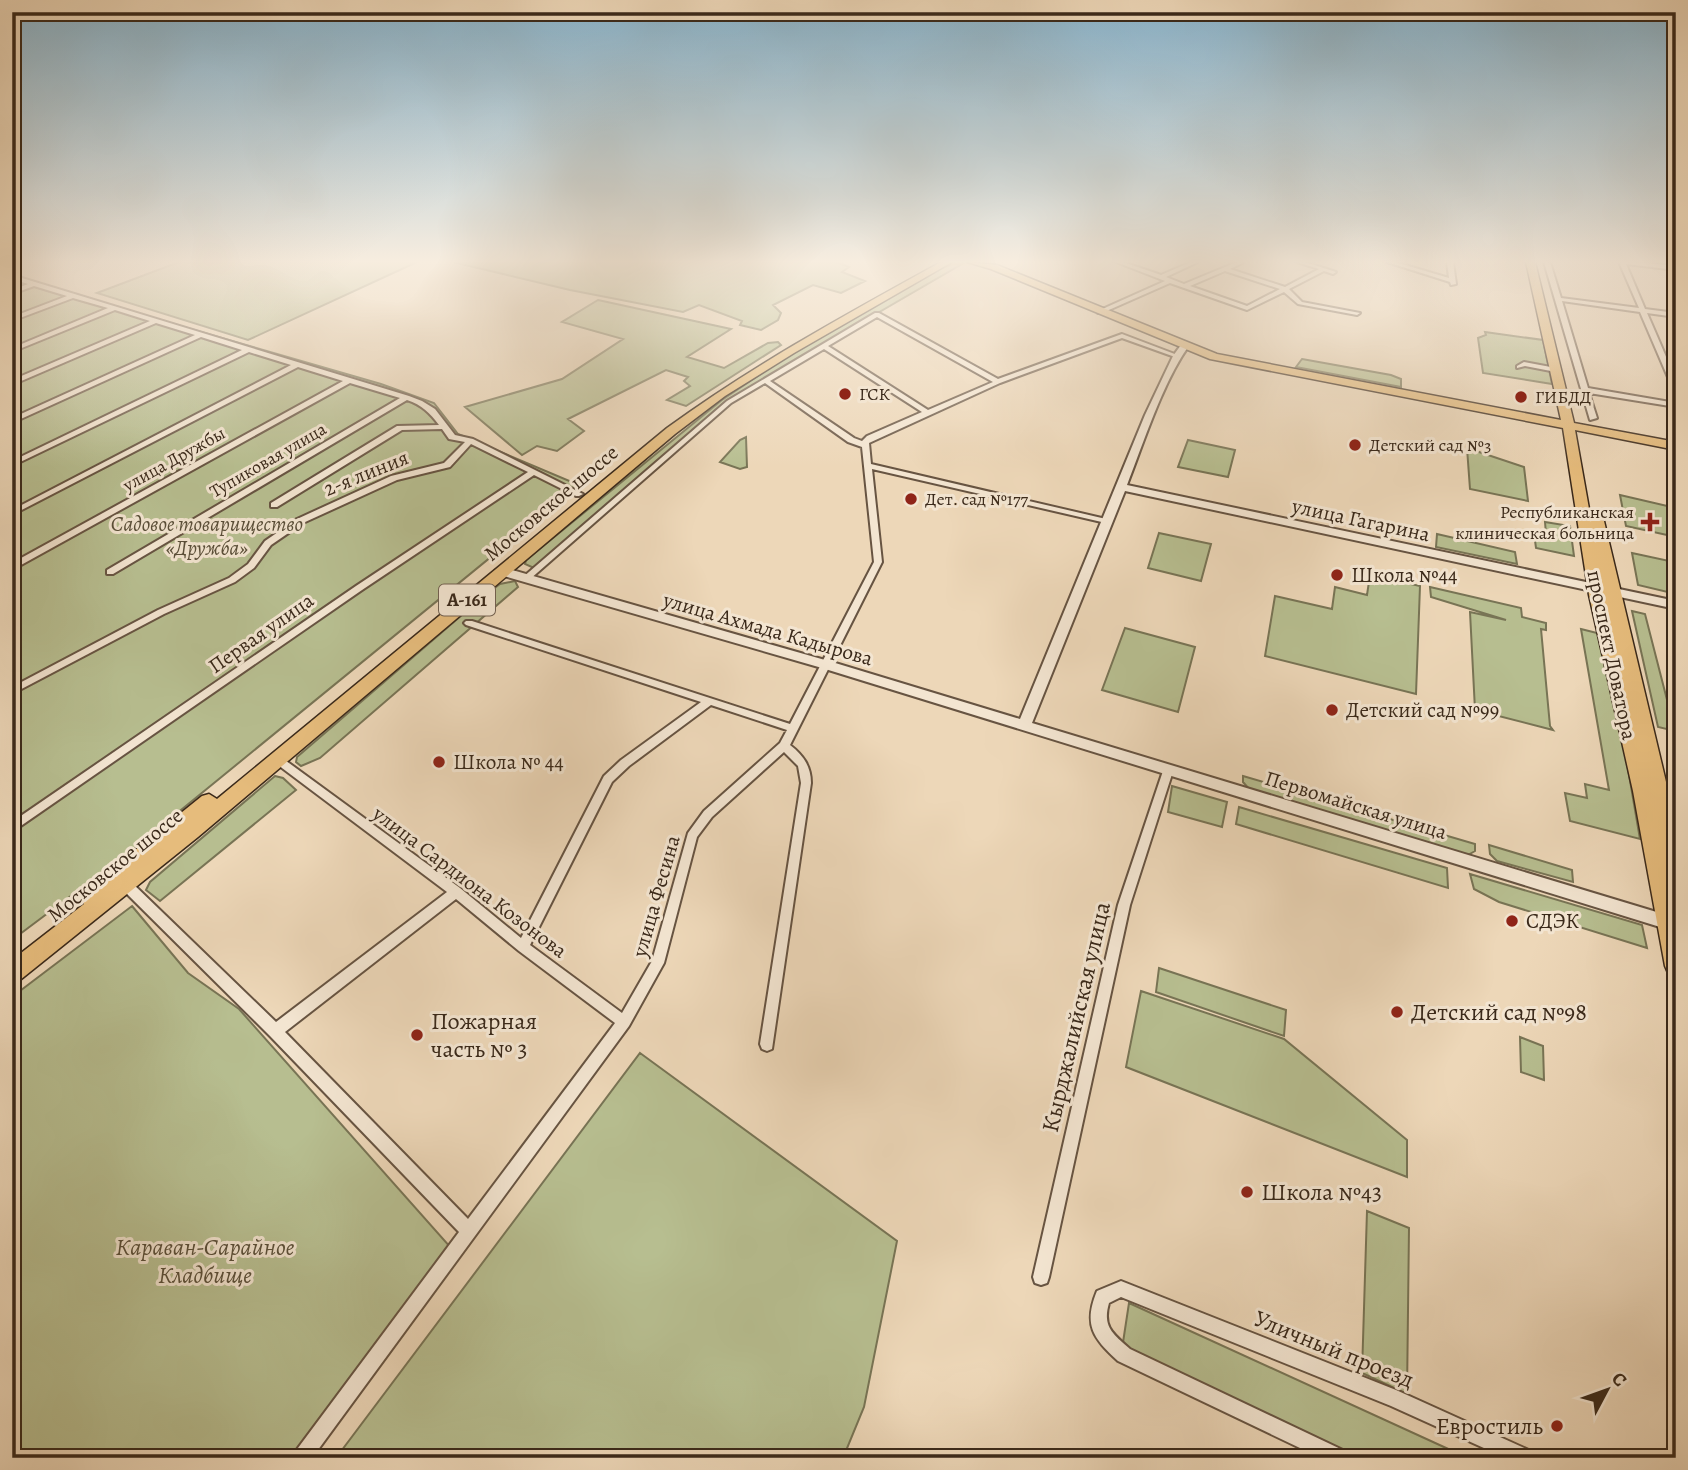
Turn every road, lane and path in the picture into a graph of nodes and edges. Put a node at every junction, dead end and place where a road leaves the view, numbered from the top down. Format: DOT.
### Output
graph roads {
  1 [pos="58,331"];
  2 [pos="134,331"];
  3 [pos="186,331"];
  4 [pos="815,331"];
  5 [pos="825,331"];
  6 [pos="850,331"];
  7 [pos="906,331"];
  8 [pos="1139,331"];
  9 [pos="1547,331"];
  10 [pos="1554,331"];
  11 [pos="1566,331"];
  12 [pos="1651,331"];
  13 [pos="200,335"];
  14 [pos="824,346"];
  15 [pos="249,349"];
  16 [pos="12,350"];
  17 [pos="1181,351"];
  18 [pos="298,364"];
  19 [pos="1519,367"];
  20 [pos="1556,370"];
  21 [pos="351,379"];
  22 [pos="766,381"];
  23 [pos="12,383"];
  24 [pos="998,383"];
  25 [pos="1676,389"];
  26 [pos="1586,390"];
  27 [pos="407,397"];
  28 [pos="1676,405"];
  29 [pos="928,413"];
  30 [pos="1592,418"];
  31 [pos="12,421"];
  32 [pos="1574,425"];
  33 [pos="443,427"];
  34 [pos="470,441"];
  35 [pos="864,446"];
  36 [pos="1676,446"];
  37 [pos="12,464"];
  38 [pos="870,466"];
  39 [pos="534,472"];
  40 [pos="1121,488"];
  41 [pos="579,494"];
  42 [pos="274,505"];
  43 [pos="12,513"];
  44 [pos="1106,521"];
  45 [pos="12,566"];
  46 [pos="501,571"];
  47 [pos="110,572"];
  48 [pos="526,578"];
  49 [pos="1604,590"];
  50 [pos="1676,605"];
  51 [pos="469,623"];
  52 [pos="827,665"];
  53 [pos="12,691"];
  54 [pos="709,702"];
  55 [pos="1024,726"];
  56 [pos="792,729"];
  57 [pos="784,746"];
  58 [pos="278,759"];
  59 [pos="1168,771"];
  60 [pos="12,828"];
  61 [pos="1676,867"];
  62 [pos="126,886"];
  63 [pos="456,892"];
  64 [pos="1672,923"];
  65 [pos="523,947"];
  66 [pos="12,958"];
  67 [pos="1676,966"];
  68 [pos="12,973"];
  69 [pos="624,1022"];
  70 [pos="275,1031"];
  71 [pos="767,1044"];
  72 [pos="469,1231"];
  73 [pos="1041,1278"];
  74 [pos="301,1458"];
  75 [pos="1341,1458"];
  76 [pos="1527,1458"];
  1 -- 16 [label="street"];
  2 -- 23 [label="street"];
  3 -- 13 [label="street"];
  4 -- 41 [label="main road, Московское шоссе / А-161"];
  5 -- 46 [label="main road, Московское шоссе / А-161"];
  6 -- 14 [label="street"];
  7 -- 24 [label="street"];
  8 -- 17 [label="main road"];
  9 -- 20 [label="main road, проспект Доватора"];
  10 -- 32 [label="main road, проспект Доватора"];
  11 -- 26 [label="street"];
  12 -- 25 [label="street"];
  13 -- 15 [label="street"];
  13 -- 31 [label="street"];
  14 -- 22 [label="street"];
  14 -- 29 [label="street"];
  15 -- 18 [label="street"];
  15 -- 37 [label="street"];
  17 -- 24 [label="street"];
  17 -- 32 [label="main road"];
  17 -- 40 [label="street"];
  18 -- 21 [label="street"];
  18 -- 43 [label="street"];
  19 -- 20 [label="street"];
  20 -- 32 [label="main road, проспект Доватора"];
  21 -- 27 [label="street"];
  21 -- 45 [label="street, улица Дружбы"];
  22 -- 35 [label="street"];
  22 -- 48 [label="street"];
  24 -- 29 [label="street"];
  26 -- 28 [label="street"];
  26 -- 30 [label="street"];
  27 -- 33 [label="street"];
  27 -- 47 [label="street, Тупиковая улица"];
  29 -- 35 [label="street"];
  32 -- 36 [label="main road"];
  32 -- 49 [label="main road, проспект Доватора"];
  33 -- 34 [label="street"];
  33 -- 42 [label="street"];
  34 -- 39 [label="street"];
  34 -- 53 [label="street, 2-я линия"];
  35 -- 38 [label="street, улица Фесина"];
  38 -- 44 [label="street"];
  38 -- 52 [label="street, улица Фесина"];
  39 -- 41 [label="street"];
  39 -- 60 [label="street, Первая улица"];
  40 -- 44 [label="street"];
  40 -- 49 [label="street, улица Гагарина"];
  41 -- 66 [label="main road, Московское шоссе / А-161"];
  44 -- 55 [label="street"];
  46 -- 48 [label="street, улица Ахмада Кадырова"];
  46 -- 58 [label="main road, Московское шоссе / А-161"];
  48 -- 52 [label="street, улица Ахмада Кадырова"];
  49 -- 50 [label="street, улица Гагарина"];
  49 -- 61 [label="main road, проспект Доватора"];
  49 -- 64 [label="main road, проспект Доватора"];
  51 -- 54 [label="street"];
  52 -- 55 [label="street, улица Ахмада Кадырова"];
  52 -- 56 [label="street, улица Фесина"];
  54 -- 56 [label="street"];
  54 -- 65 [label="street"];
  55 -- 59 [label="street, Первомайская улица"];
  56 -- 57 [label="street, улица Фесина"];
  57 -- 69 [label="street, улица Фесина"];
  57 -- 71 [label="street"];
  58 -- 62 [label="main road, Московское шоссе / А-161"];
  58 -- 63 [label="street, улица Сардиона Козонова"];
  59 -- 64 [label="street, Первомайская улица"];
  59 -- 73 [label="street, Кырджалийская улица"];
  62 -- 68 [label="main road, Московское шоссе / А-161"];
  62 -- 70 [label="street"];
  63 -- 65 [label="street, улица Сардиона Козонова"];
  63 -- 70 [label="street"];
  64 -- 67 [label="main road, проспект Доватора"];
  65 -- 69 [label="street, улица Сардиона Козонова"];
  69 -- 72 [label="street, улица Фесина"];
  70 -- 72 [label="street"];
  72 -- 74 [label="street, улица Фесина"];
  75 -- 76 [label="street, Уличный проезд"];
}
